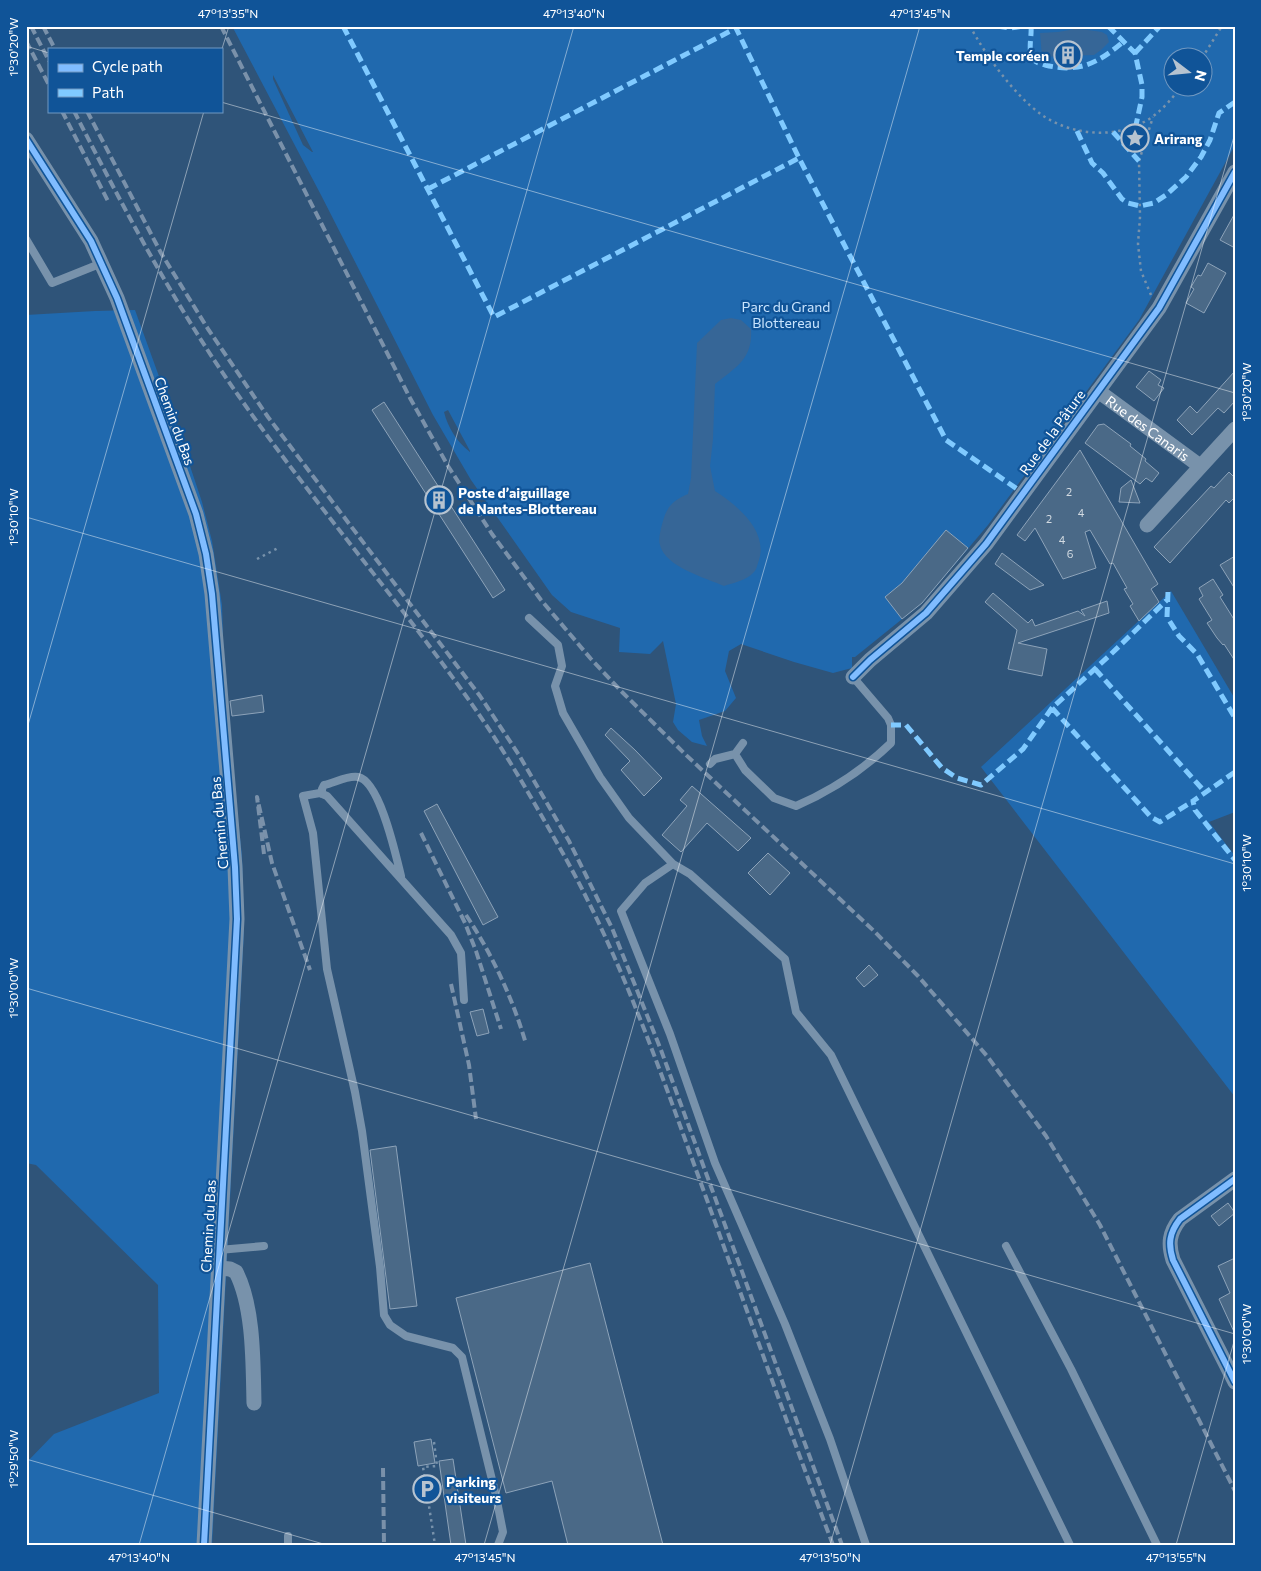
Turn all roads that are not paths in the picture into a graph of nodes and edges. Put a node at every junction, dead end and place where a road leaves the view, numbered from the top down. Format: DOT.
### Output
graph roads {
  1 [pos="26,139"];
  2 [pos="1235,172"];
  3 [pos="26,239"];
  4 [pos="102,262"];
  5 [pos="1098,391"];
  6 [pos="1235,429"];
  7 [pos="1200,466"];
  8 [pos="1146,525"];
  9 [pos="529,618"];
  10 [pos="853,677"];
  11 [pos="742,743"];
  12 [pos="735,754"];
  13 [pos="710,764"];
  14 [pos="322,794"];
  15 [pos="673,864"];
  16 [pos="402,879"];
  17 [pos="464,1000"];
  18 [pos="1235,1179"];
  19 [pos="264,1246"];
  20 [pos="1006,1246"];
  21 [pos="220,1250"];
  22 [pos="218,1268"];
  23 [pos="1235,1382"];
  24 [pos="254,1403"];
  25 [pos="288,1536"];
  26 [pos="204,1545"];
  27 [pos="288,1545"];
  28 [pos="498,1545"];
  29 [pos="866,1545"];
  30 [pos="1070,1545"];
  31 [pos="1157,1545"];
  1 -- 4 [label="street, Chemin du Bas"];
  2 -- 5 [label="street, Rue de la Pâture"];
  3 -- 4 [label="lane"];
  4 -- 21 [label="street, Chemin du Bas"];
  5 -- 7 [label="street, Rue des Canaris"];
  5 -- 10 [label="street, Rue de la Pâture"];
  6 -- 7 [label="street, Rue des Canaris"];
  7 -- 8 [label="street, Rue des Canaris"];
  9 -- 15 [label="lane"];
  10 -- 12 [label="lane"];
  11 -- 12 [label="lane"];
  12 -- 13 [label="lane"];
  14 -- 16 [label="lane"];
  14 -- 16 [label="lane"];
  14 -- 28 [label="lane"];
  15 -- 29 [label="lane"];
  15 -- 30 [label="lane"];
  16 -- 17 [label="lane"];
  18 -- 23 [label="street"];
  19 -- 21 [label="lane"];
  20 -- 31 [label="lane"];
  21 -- 22 [label="street, Chemin du Bas"];
  22 -- 24 [label="street"];
  22 -- 26 [label="street, Chemin du Bas"];
  25 -- 27 [label="lane"];
}
